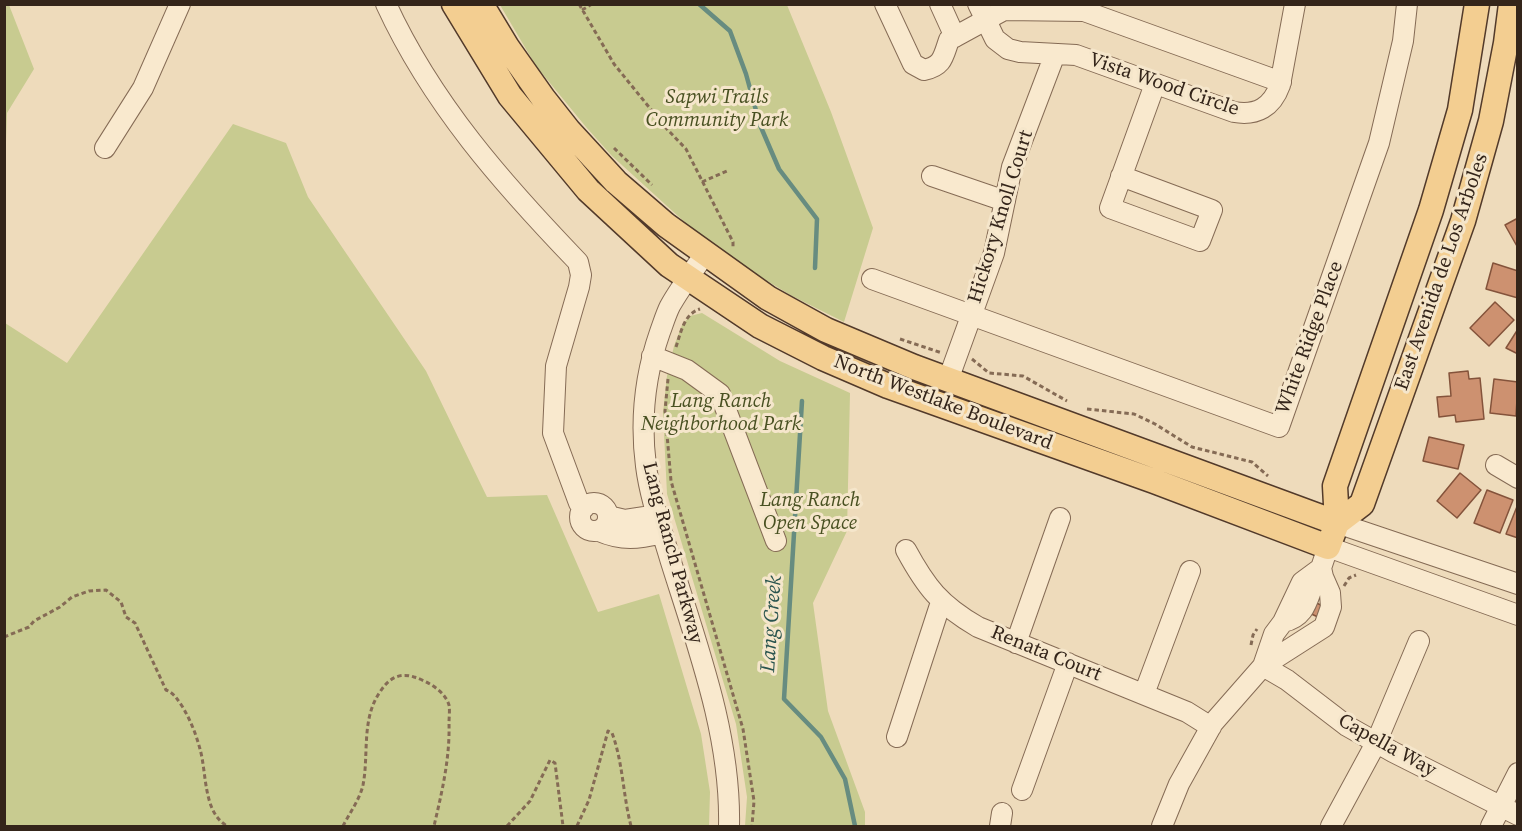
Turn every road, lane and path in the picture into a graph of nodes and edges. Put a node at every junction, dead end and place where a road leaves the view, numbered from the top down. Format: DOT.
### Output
graph roads {
  1 [pos="180,4"];
  2 [pos="386,4"];
  3 [pos="454,4"];
  4 [pos="481,4"];
  5 [pos="579,4"];
  6 [pos="591,4"];
  7 [pos="885,4"];
  8 [pos="940,4"];
  9 [pos="1295,4"];
  10 [pos="1407,4"];
  11 [pos="1477,4"];
  12 [pos="1511,4"];
  13 [pos="582,10"];
  14 [pos="982,12"];
  15 [pos="955,38"];
  16 [pos="1055,54"];
  17 [pos="1281,82"];
  18 [pos="1155,84"];
  19 [pos="105,148"];
  20 [pos="727,171"];
  21 [pos="933,176"];
  22 [pos="1121,177"];
  23 [pos="702,182"];
  24 [pos="1005,201"];
  25 [pos="732,252"];
  26 [pos="705,254"];
  27 [pos="688,278"];
  28 [pos="872,279"];
  29 [pos="708,309"];
  30 [pos="971,316"];
  31 [pos="652,356"];
  32 [pos="672,364"];
  33 [pos="948,380"];
  34 [pos="1496,465"];
  35 [pos="1518,478"];
  36 [pos="1060,518"];
  37 [pos="1337,523"];
  38 [pos="660,524"];
  39 [pos="776,541"];
  40 [pos="906,550"];
  41 [pos="1325,557"];
  42 [pos="1190,571"];
  43 [pos="1518,584"];
  44 [pos="940,602"];
  45 [pos="1518,615"];
  46 [pos="1282,622"];
  47 [pos="1260,624"];
  48 [pos="4,636"];
  49 [pos="1306,637"];
  50 [pos="1419,641"];
  51 [pos="1016,643"];
  52 [pos="1068,663"];
  53 [pos="1263,666"];
  54 [pos="1143,694"];
  55 [pos="1211,727"];
  56 [pos="897,737"];
  57 [pos="1376,742"];
  58 [pos="1518,773"];
  59 [pos="1022,790"];
  60 [pos="1510,811"];
  61 [pos="227,826"];
  62 [pos="343,826"];
  63 [pos="434,826"];
  64 [pos="507,826"];
  65 [pos="563,826"];
  66 [pos="577,826"];
  67 [pos="631,826"];
  68 [pos="729,826"];
  69 [pos="752,826"];
  70 [pos="1162,826"];
  71 [pos="1331,826"];
  72 [pos="1491,826"];
  1 -- 19 [label="street"];
  2 -- 38 [label="street"];
  3 -- 27 [label="main road, North Westlake Boulevard"];
  4 -- 26 [label="main road, North Westlake Boulevard"];
  5 -- 13 [label="path"];
  6 -- 13 [label="path"];
  7 -- 15 [label="street"];
  8 -- 15 [label="street"];
  9 -- 17 [label="street, Vista Wood Circle"];
  10 -- 30 [label="street, White Ridge Place"];
  11 -- 37 [label="main road, East Avenida de Los Arboles"];
  12 -- 37 [label="main road, East Avenida de Los Arboles"];
  13 -- 23 [label="path"];
  14 -- 15 [label="street"];
  14 -- 16 [label="street, Vista Wood Circle"];
  14 -- 17 [label="street"];
  16 -- 18 [label="street, Vista Wood Circle"];
  16 -- 24 [label="street, Hickory Knoll Court"];
  17 -- 18 [label="street, Vista Wood Circle"];
  18 -- 22 [label="street"];
  20 -- 23 [label="path"];
  21 -- 24 [label="street"];
  22 -- 22 [label="street"];
  23 -- 25 [label="path"];
  24 -- 30 [label="street, Hickory Knoll Court"];
  26 -- 27 [label="street, Lang Ranch Parkway"];
  26 -- 33 [label="main road, North Westlake Boulevard"];
  27 -- 31 [label="street, Lang Ranch Parkway"];
  27 -- 41 [label="main road, North Westlake Boulevard"];
  28 -- 30 [label="street, White Ridge Place"];
  29 -- 32 [label="path"];
  30 -- 33 [label="street, Hickory Knoll Court"];
  31 -- 32 [label="street"];
  31 -- 38 [label="street, Lang Ranch Parkway"];
  32 -- 39 [label="street"];
  32 -- 69 [label="path"];
  33 -- 37 [label="main road, North Westlake Boulevard"];
  34 -- 35 [label="street"];
  36 -- 51 [label="street"];
  37 -- 41 [label="main road, East Avenida de Los Arboles"];
  37 -- 43 [label="street, North Westlake Boulevard"];
  38 -- 68 [label="street, Lang Ranch Parkway"];
  40 -- 44 [label="street, Renata Court"];
  41 -- 45 [label="street, North Westlake Boulevard"];
  41 -- 46 [label="street, East Avenida de Los Arboles"];
  41 -- 49 [label="street, East Avenida de Los Arboles"];
  42 -- 54 [label="street"];
  44 -- 51 [label="street, Renata Court"];
  44 -- 56 [label="street"];
  46 -- 49 [label="street"];
  46 -- 53 [label="street, East Avenida de Los Arboles"];
  47 -- 53 [label="path"];
  48 -- 61 [label="path"];
  49 -- 53 [label="street, East Avenida de Los Arboles"];
  50 -- 57 [label="street"];
  51 -- 52 [label="street, Renata Court"];
  52 -- 54 [label="street, Renata Court"];
  52 -- 59 [label="street"];
  53 -- 55 [label="street, East Avenida de Los Arboles"];
  53 -- 57 [label="street, Capella Way"];
  54 -- 55 [label="street, Renata Court"];
  55 -- 70 [label="street, East Avenida de Los Arboles"];
  57 -- 60 [label="street, Capella Way"];
  57 -- 71 [label="street"];
  58 -- 60 [label="street"];
  60 -- 72 [label="street"];
  62 -- 63 [label="path"];
  64 -- 65 [label="path"];
  66 -- 67 [label="path"];
}
